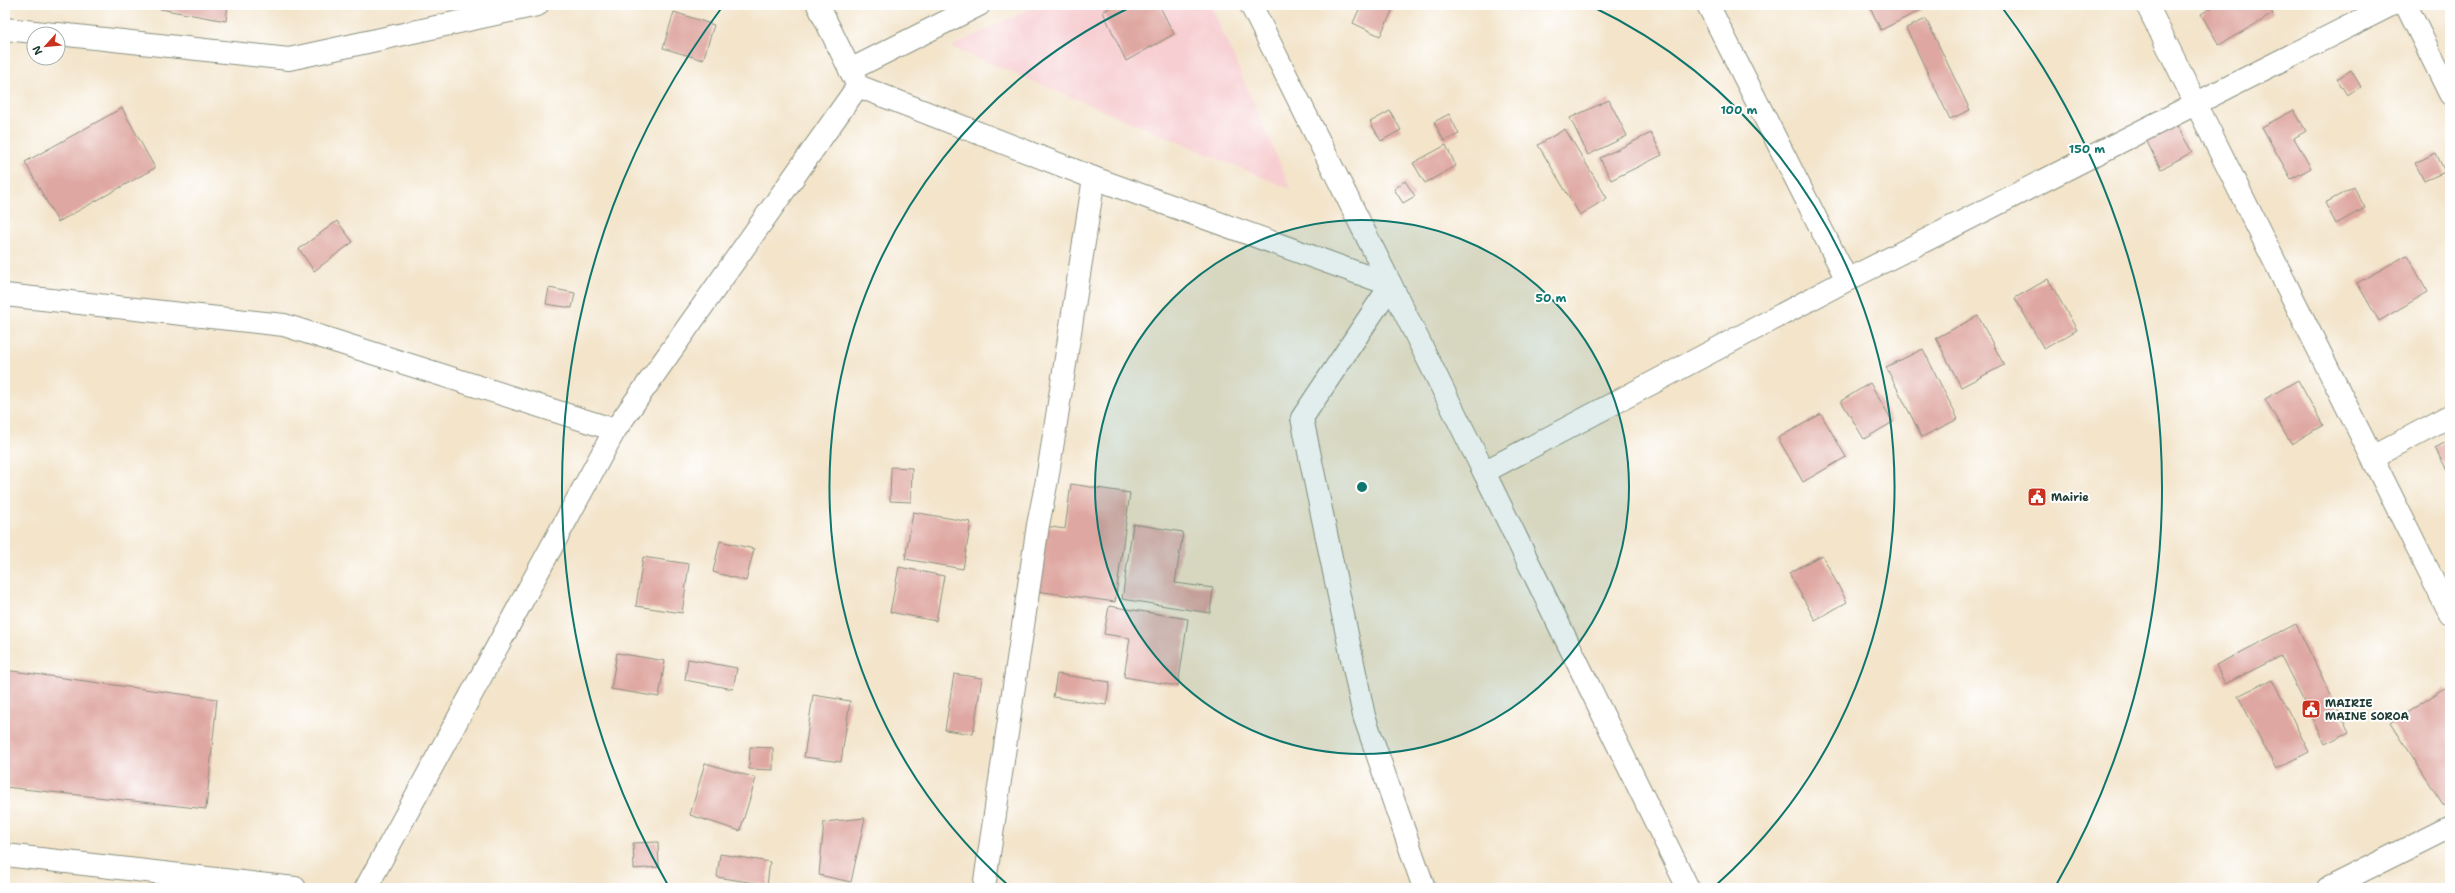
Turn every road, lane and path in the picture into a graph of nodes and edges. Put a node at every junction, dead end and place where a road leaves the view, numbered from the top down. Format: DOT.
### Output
graph roads {
  1 [pos="537,5"];
  2 [pos="818,5"];
  3 [pos="979,5"];
  4 [pos="1252,5"];
  5 [pos="1708,5"];
  6 [pos="2147,5"];
  7 [pos="2391,5"];
  8 [pos="2406,5"];
  9 [pos="5,29"];
  10 [pos="26,31"];
  11 [pos="66,35"];
  12 [pos="854,78"];
  13 [pos="2450,94"];
  14 [pos="2196,105"];
  15 [pos="1094,178"];
  16 [pos="1847,280"];
  17 [pos="1392,285"];
  18 [pos="5,295"];
  19 [pos="2450,416"];
  20 [pos="615,430"];
  21 [pos="2372,457"];
  22 [pos="1484,472"];
  23 [pos="2450,614"];
  24 [pos="2450,827"];
  25 [pos="5,855"];
  26 [pos="295,888"];
  27 [pos="366,888"];
  28 [pos="984,888"];
  29 [pos="1424,888"];
  30 [pos="1688,888"];
  31 [pos="2328,888"];
  1 -- 11 [label="street"];
  2 -- 12 [label="street"];
  3 -- 12 [label="street"];
  4 -- 17 [label="street"];
  5 -- 16 [label="street"];
  6 -- 14 [label="street"];
  7 -- 14 [label="street"];
  8 -- 13 [label="street"];
  9 -- 10 [label="street"];
  12 -- 15 [label="street"];
  12 -- 20 [label="street"];
  14 -- 16 [label="street"];
  14 -- 21 [label="street"];
  15 -- 17 [label="street"];
  15 -- 28 [label="street"];
  16 -- 22 [label="street"];
  17 -- 22 [label="street"];
  17 -- 29 [label="street"];
  18 -- 20 [label="street"];
  19 -- 21 [label="street"];
  20 -- 27 [label="street"];
  21 -- 23 [label="street"];
  22 -- 30 [label="street"];
  24 -- 31 [label="street"];
  25 -- 26 [label="street"];
}
